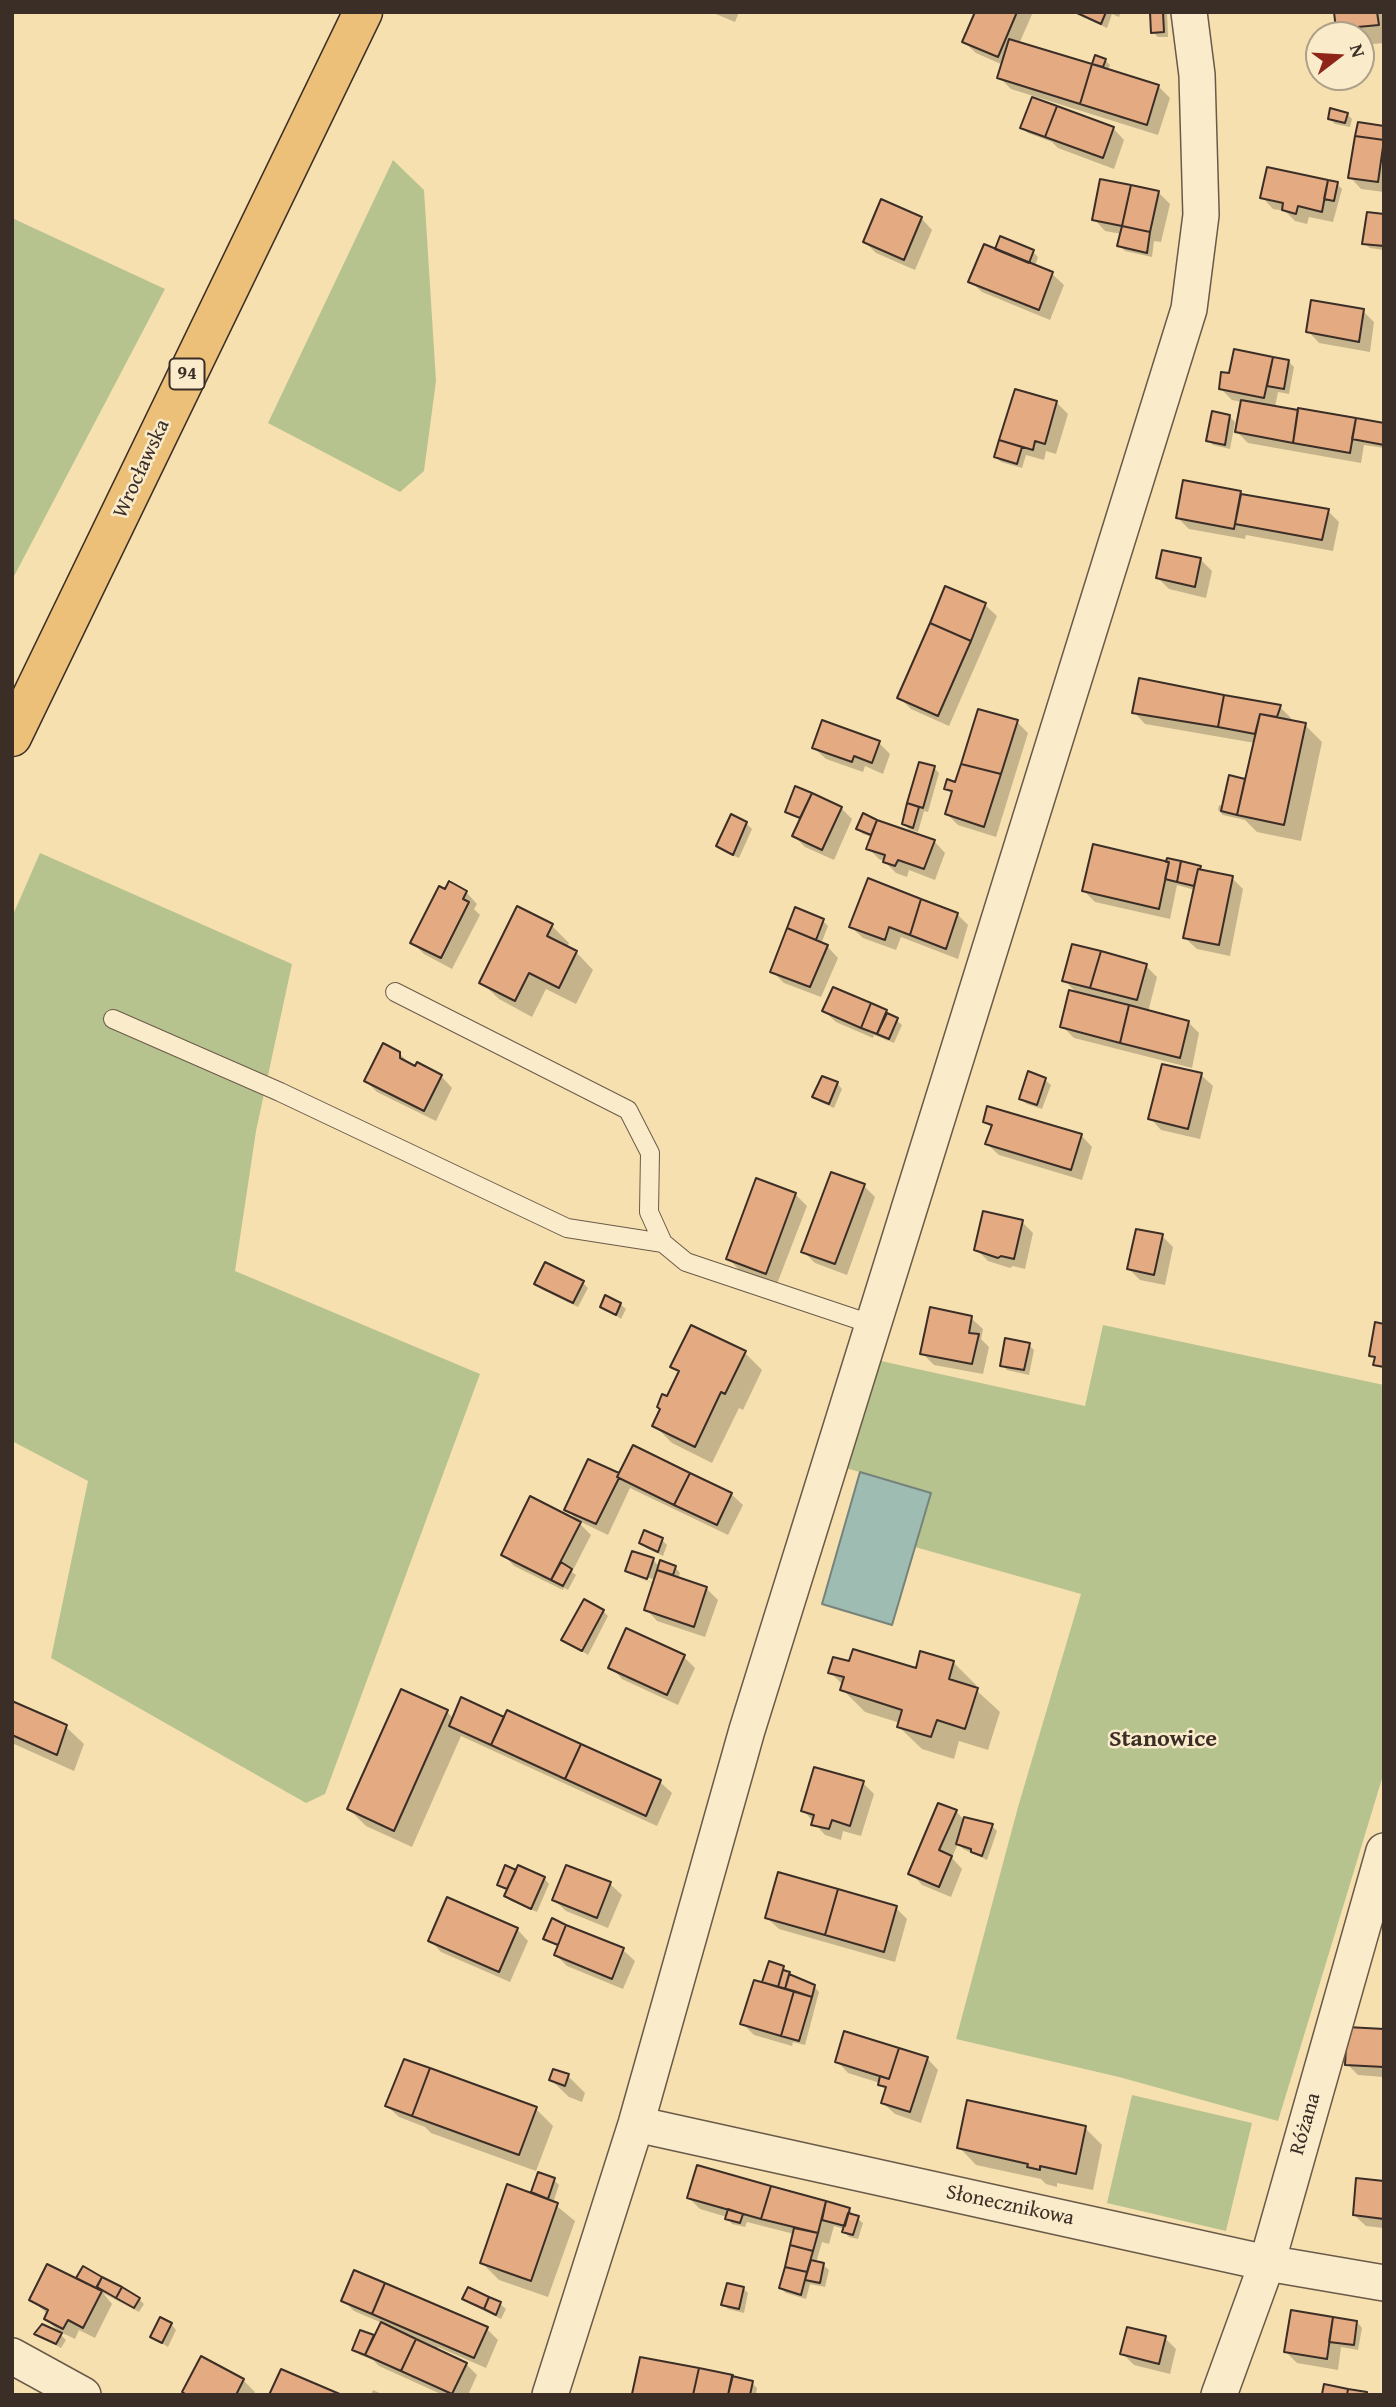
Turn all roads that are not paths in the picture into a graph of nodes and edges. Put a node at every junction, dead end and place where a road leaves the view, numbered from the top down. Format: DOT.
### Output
graph roads {
  1 [pos="363,12"];
  2 [pos="1189,12"];
  3 [pos="12,737"];
  4 [pos="395,992"];
  5 [pos="113,1020"];
  6 [pos="663,1243"];
  7 [pos="874,1325"];
  8 [pos="1384,1851"];
  9 [pos="636,2124"];
  10 [pos="1267,2263"];
  11 [pos="1384,2283"];
  12 [pos="12,2356"];
  13 [pos="83,2395"];
  14 [pos="550,2395"];
  15 [pos="1219,2395"];
  1 -- 3 [label="main road, Wrocławska / 94"];
  2 -- 7 [label="street"];
  4 -- 6 [label="lane"];
  5 -- 6 [label="lane"];
  6 -- 7 [label="lane"];
  7 -- 9 [label="street"];
  8 -- 10 [label="street, Różana"];
  9 -- 10 [label="street, Słonecznikowa"];
  9 -- 14 [label="street"];
  10 -- 11 [label="street, Słonecznikowa"];
  10 -- 15 [label="street, Różana"];
  12 -- 13 [label="street"];
}
